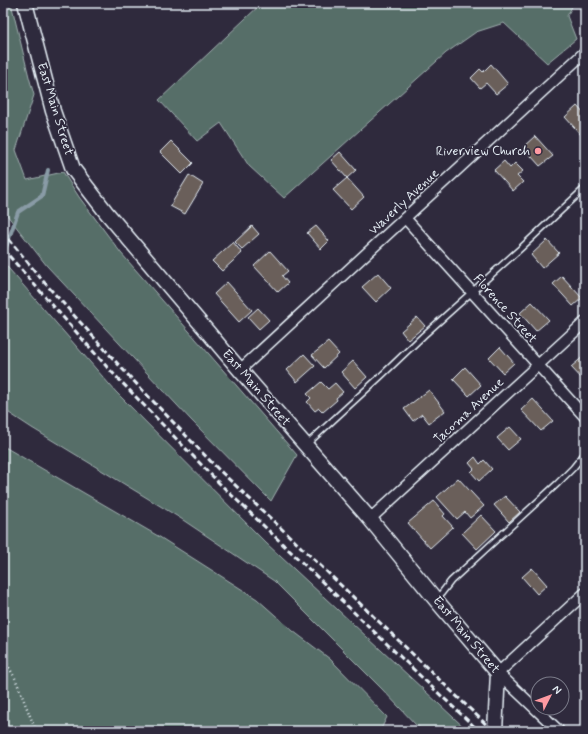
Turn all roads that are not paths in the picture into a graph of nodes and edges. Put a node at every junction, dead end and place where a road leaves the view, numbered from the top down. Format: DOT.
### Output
graph roads {
  1 [pos="25,3"];
  2 [pos="585,52"];
  3 [pos="585,188"];
  4 [pos="405,218"];
  5 [pos="472,292"];
  6 [pos="585,322"];
  7 [pos="538,365"];
  8 [pos="240,370"];
  9 [pos="585,417"];
  10 [pos="306,446"];
  11 [pos="585,453"];
  12 [pos="370,519"];
  13 [pos="585,592"];
  14 [pos="436,600"];
  15 [pos="498,674"];
  16 [pos="495,731"];
  17 [pos="559,731"];
  1 -- 8 [label="street, East Main Street"];
  2 -- 4 [label="street, Waverly Avenue"];
  3 -- 5 [label="lane"];
  4 -- 5 [label="street, Florence Street"];
  4 -- 8 [label="street, Waverly Avenue"];
  5 -- 7 [label="street, Florence Street"];
  5 -- 10 [label="lane"];
  6 -- 7 [label="street, Tacoma Avenue"];
  7 -- 9 [label="street, Florence Street"];
  7 -- 12 [label="street, Tacoma Avenue"];
  8 -- 10 [label="street, East Main Street"];
  10 -- 12 [label="street, East Main Street"];
  11 -- 14 [label="lane"];
  12 -- 14 [label="street, East Main Street"];
  13 -- 15 [label="street"];
  14 -- 15 [label="street, East Main Street"];
  15 -- 16 [label="street"];
  15 -- 17 [label="street, East Main Street"];
}
